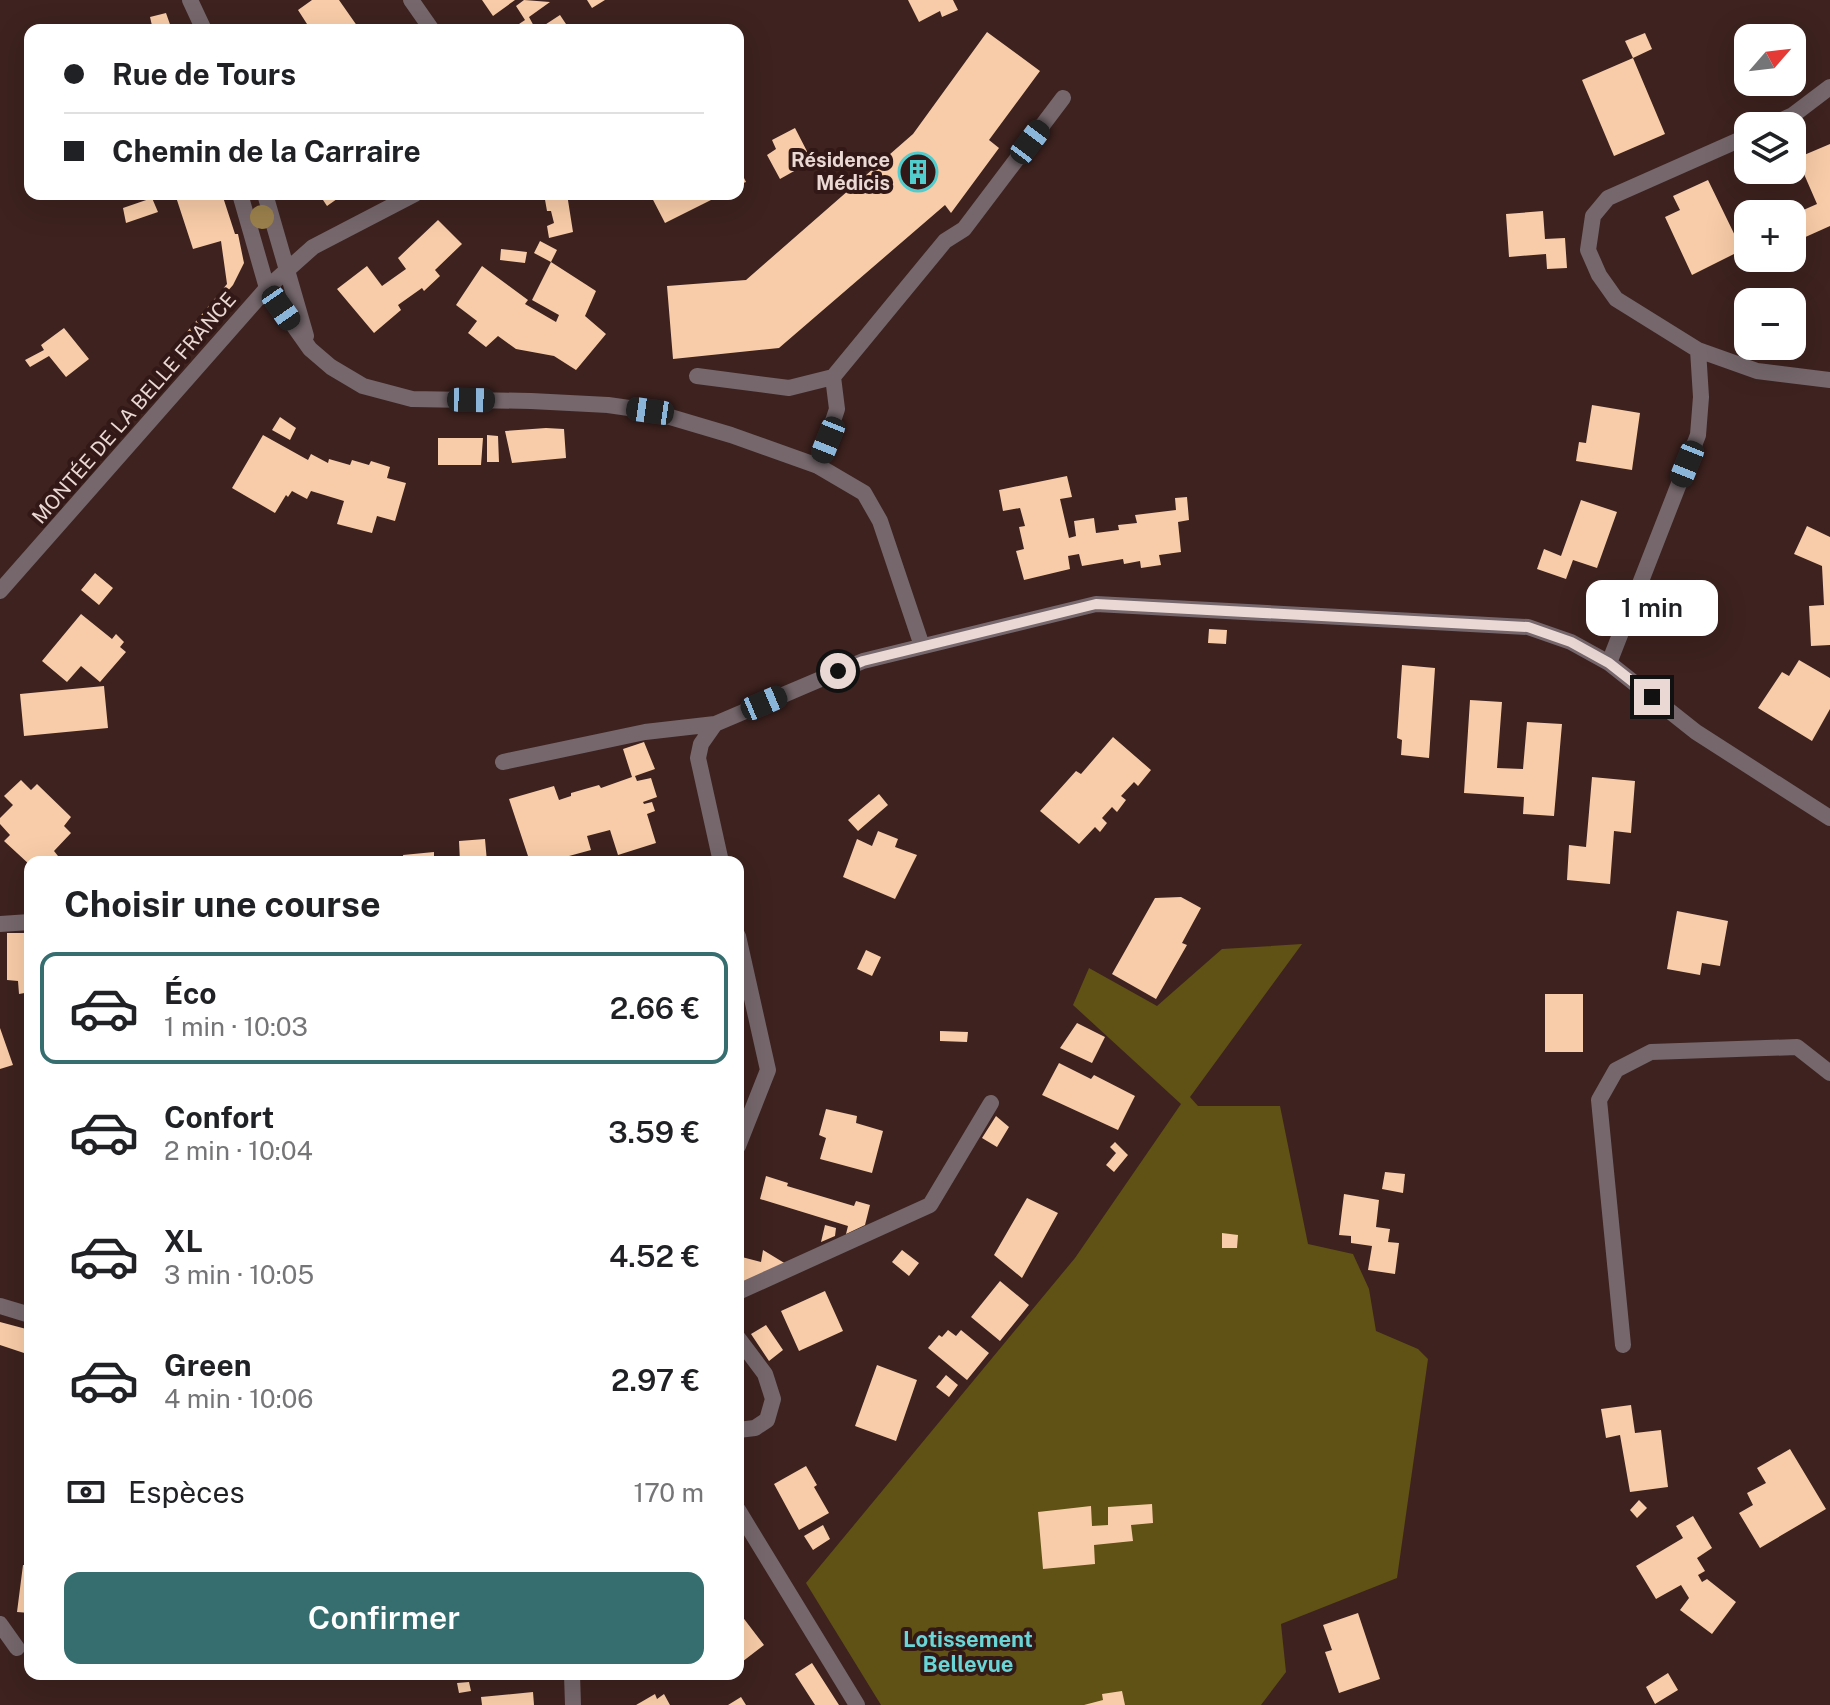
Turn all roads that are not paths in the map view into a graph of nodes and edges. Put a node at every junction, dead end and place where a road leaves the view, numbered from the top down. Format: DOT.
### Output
graph roads {
  1 [pos="189,0"];
  2 [pos="411,0"];
  3 [pos="194,24"];
  4 [pos="201,24"];
  5 [pos="428,24"];
  6 [pos="1830,87"];
  7 [pos="1063,98"];
  8 [pos="1797,112"];
  9 [pos="1734,142"];
  10 [pos="242,200"];
  11 [pos="267,200"];
  12 [pos="403,200"];
  13 [pos="286,271"];
  14 [pos="267,288"];
  15 [pos="310,349"];
  16 [pos="1698,350"];
  17 [pos="697,376"];
  18 [pos="833,377"];
  19 [pos="1830,380"];
  20 [pos="818,466"];
  21 [pos="0,591"];
  22 [pos="922,646"];
  23 [pos="1609,663"];
  24 [pos="715,724"];
  25 [pos="503,762"];
  26 [pos="1827,812"];
  27 [pos="720,856"];
  28 [pos="24,922"];
  29 [pos="0,924"];
  30 [pos="744,963"];
  31 [pos="1830,1073"];
  32 [pos="991,1103"];
  33 [pos="744,1131"];
  34 [pos="744,1289"];
  35 [pos="0,1306"];
  36 [pos="24,1313"];
  37 [pos="1623,1345"];
  38 [pos="744,1346"];
  39 [pos="744,1429"];
  40 [pos="744,1520"];
  41 [pos="0,1624"];
  42 [pos="17,1648"];
  43 [pos="572,1680"];
  44 [pos="573,1705"];
  45 [pos="857,1705"];
  1 -- 3 [label="street"];
  1 -- 4 [label="street"];
  2 -- 5 [label="street"];
  6 -- 8 [label="street"];
  7 -- 18 [label="street"];
  9 -- 16 [label="street"];
  10 -- 14 [label="street"];
  11 -- 13 [label="street"];
  12 -- 13 [label="street, MONTÉE DE LA BELLE FRANCE"];
  13 -- 14 [label="street, MONTÉE DE LA BELLE FRANCE"];
  13 -- 15 [label="street"];
  14 -- 15 [label="street"];
  14 -- 21 [label="street, MONTÉE DE LA BELLE FRANCE"];
  15 -- 20 [label="street"];
  16 -- 19 [label="street"];
  16 -- 23 [label="street"];
  17 -- 18 [label="street"];
  18 -- 20 [label="street"];
  20 -- 22 [label="street"];
  22 -- 23 [label="street"];
  22 -- 24 [label="street"];
  23 -- 26 [label="street"];
  24 -- 25 [label="street"];
  24 -- 27 [label="street"];
  28 -- 29 [label="street"];
  30 -- 33 [label="street"];
  31 -- 37 [label="street"];
  32 -- 34 [label="street"];
  35 -- 36 [label="street"];
  38 -- 39 [label="street"];
  40 -- 45 [label="street"];
  41 -- 42 [label="street"];
  43 -- 44 [label="street"];
}
